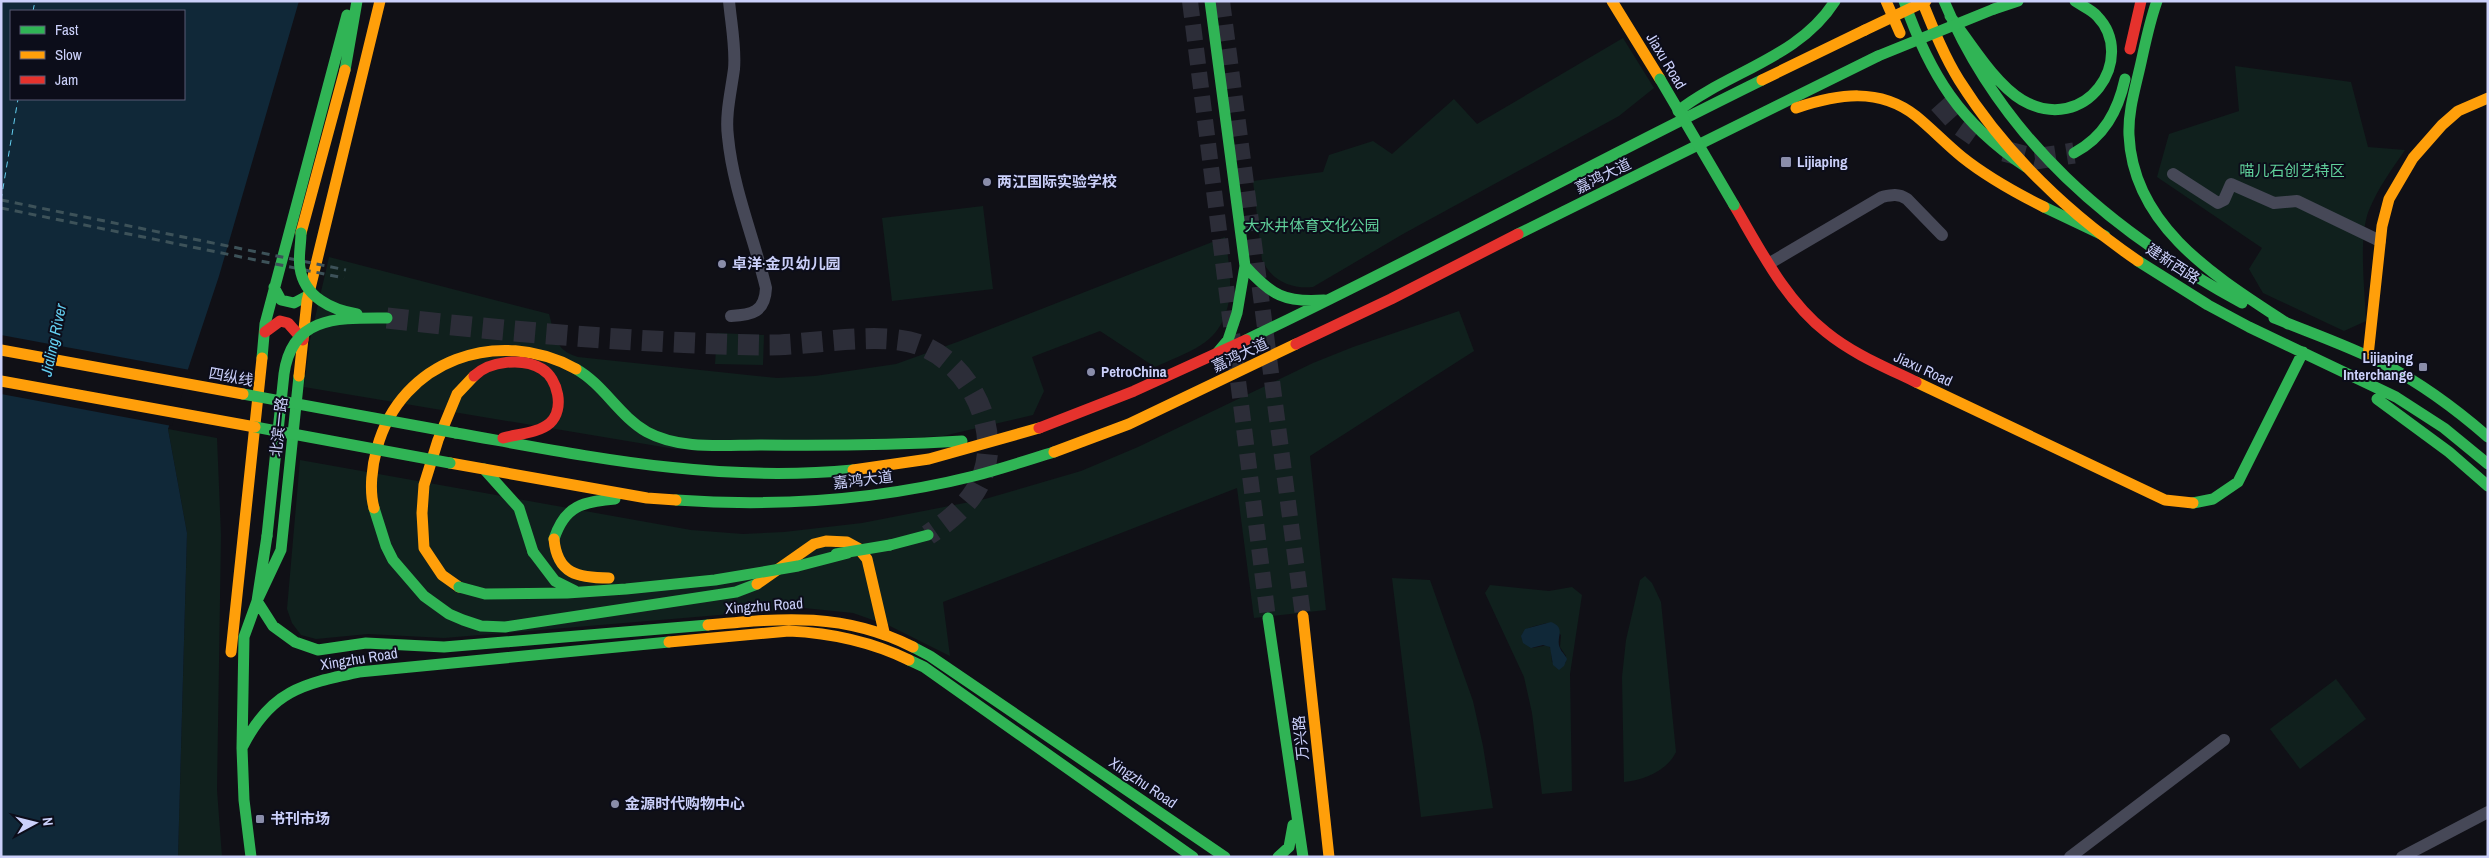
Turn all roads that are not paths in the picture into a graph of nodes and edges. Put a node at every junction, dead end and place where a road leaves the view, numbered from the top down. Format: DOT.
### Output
graph roads {
  1 [pos="351,1"];
  2 [pos="357,1"];
  3 [pos="380,1"];
  4 [pos="729,1"];
  5 [pos="1210,1"];
  6 [pos="1612,1"];
  7 [pos="1835,1"];
  8 [pos="1886,1"];
  9 [pos="1944,1"];
  10 [pos="1983,1"];
  11 [pos="2018,1"];
  12 [pos="2075,1"];
  13 [pos="2141,1"];
  14 [pos="2157,1"];
  15 [pos="1917,3"];
  16 [pos="1950,16"];
  17 [pos="1908,52"];
  18 [pos="1878,56"];
  19 [pos="2488,98"];
  20 [pos="1723,133"];
  21 [pos="1616,153"];
  22 [pos="2074,154"];
  23 [pos="2026,167"];
  24 [pos="2173,174"];
  25 [pos="1942,235"];
  26 [pos="2106,236"];
  27 [pos="2380,241"];
  28 [pos="1770,264"];
  29 [pos="1245,266"];
  30 [pos="274,287"];
  31 [pos="309,295"];
  32 [pos="1329,300"];
  33 [pos="731,316"];
  34 [pos="2288,324"];
  35 [pos="265,332"];
  36 [pos="303,340"];
  37 [pos="1,350"];
  38 [pos="2303,352"];
  39 [pos="1216,355"];
  40 [pos="2368,356"];
  41 [pos="2320,361"];
  42 [pos="1,381"];
  43 [pos="456,433"];
  44 [pos="2488,437"];
  45 [pos="1008,438"];
  46 [pos="495,440"];
  47 [pos="2488,464"];
  48 [pos="484,469"];
  49 [pos="2488,486"];
  50 [pos="647,498"];
  51 [pos="928,535"];
  52 [pos="848,553"];
  53 [pos="256,601"];
  54 [pos="656,603"];
  55 [pos="1302,616"];
  56 [pos="1268,618"];
  57 [pos="884,632"];
  58 [pos="366,644"];
  59 [pos="231,659"];
  60 [pos="359,672"];
  61 [pos="231,679"];
  62 [pos="2224,740"];
  63 [pos="242,748"];
  64 [pos="1292,791"];
  65 [pos="2488,812"];
  66 [pos="1222,855"];
  67 [pos="240,857"];
  68 [pos="251,857"];
  69 [pos="1193,857"];
  70 [pos="1231,857"];
  71 [pos="1278,857"];
  72 [pos="1303,857"];
  73 [pos="1329,857"];
  74 [pos="2070,857"];
  75 [pos="2402,857"];
  1 -- 30 [label="main road, 北滨一路"];
  2 -- 53 [label="main road, bridge"];
  3 -- 31 [label="main road, 北滨一路"];
  4 -- 33 [label="street"];
  5 -- 29 [label="main road"];
  6 -- 28 [label="main road, Jiaxu Road, bridge"];
  7 -- 21 [label="main road"];
  8 -- 17 [label="main road"];
  9 -- 16 [label="main road, 建新西路"];
  10 -- 18 [label="main road, 嘉鸿大道, bridge"];
  11 -- 18 [label="main road, bridge"];
  12 -- 16 [label="main road"];
  13 -- 22 [label="main road"];
  14 -- 34 [label="main road"];
  15 -- 21 [label="main road, 嘉鸿大道, bridge"];
  15 -- 23 [label="main road, 建新西路"];
  15 -- 23 [label="main road"];
  16 -- 34 [label="main road, 建新西路"];
  18 -- 20 [label="main road, 嘉鸿大道"];
  19 -- 27 [label="main road"];
  20 -- 26 [label="main road"];
  20 -- 50 [label="main road, 嘉鸿大道"];
  21 -- 32 [label="main road, 嘉鸿大道"];
  23 -- 26 [label="main road, 建新西路"];
  24 -- 27 [label="street"];
  25 -- 28 [label="street"];
  26 -- 38 [label="main road, 建新西路"];
  27 -- 40 [label="main road"];
  28 -- 38 [label="main road, Jiaxu Road"];
  29 -- 32 [label="main road"];
  29 -- 39 [label="main road"];
  30 -- 31 [label="main road"];
  30 -- 35 [label="main road, 北滨一路"];
  31 -- 36 [label="main road, 北滨一路"];
  32 -- 39 [label="main road, 嘉鸿大道"];
  34 -- 40 [label="main road, 建新西路"];
  35 -- 36 [label="main road"];
  35 -- 59 [label="main road, 北滨一路"];
  36 -- 53 [label="main road, 北滨一路"];
  37 -- 43 [label="main road, 四纵线, bridge"];
  38 -- 41 [label="main road, 建新西路"];
  39 -- 45 [label="main road, 嘉鸿大道"];
  40 -- 44 [label="main road, 建新西路"];
  41 -- 47 [label="main road, 建新西路"];
  41 -- 49 [label="main road"];
  42 -- 48 [label="main road, 嘉鸿大道, bridge"];
  43 -- 46 [label="main road, 嘉鸿大道"];
  45 -- 46 [label="main road, 嘉鸿大道"];
  45 -- 54 [label="main road"];
  46 -- 52 [label="main road, bridge"];
  48 -- 50 [label="main road, 嘉鸿大道"];
  48 -- 54 [label="main road, bridge"];
  50 -- 52 [label="main road, bridge"];
  51 -- 52 [label="main road, bridge"];
  53 -- 58 [label="main road, Xingzhu Road"];
  53 -- 63 [label="main road, 北滨一路"];
  54 -- 57 [label="main road"];
  55 -- 73 [label="main road, 万兴路"];
  56 -- 64 [label="main road, 万兴路"];
  57 -- 58 [label="main road, Xingzhu Road"];
  57 -- 66 [label="main road, Xingzhu Road"];
  58 -- 60 [label="main road"];
  60 -- 63 [label="main road, Xingzhu Road"];
  60 -- 69 [label="main road, Xingzhu Road"];
  61 -- 67 [label="main road"];
  62 -- 74 [label="street"];
  63 -- 68 [label="main road, 北滨一路"];
  64 -- 71 [label="main road"];
  64 -- 72 [label="main road, 万兴路"];
  65 -- 75 [label="street"];
  66 -- 70 [label="main road, Xingzhu Road"];
}
